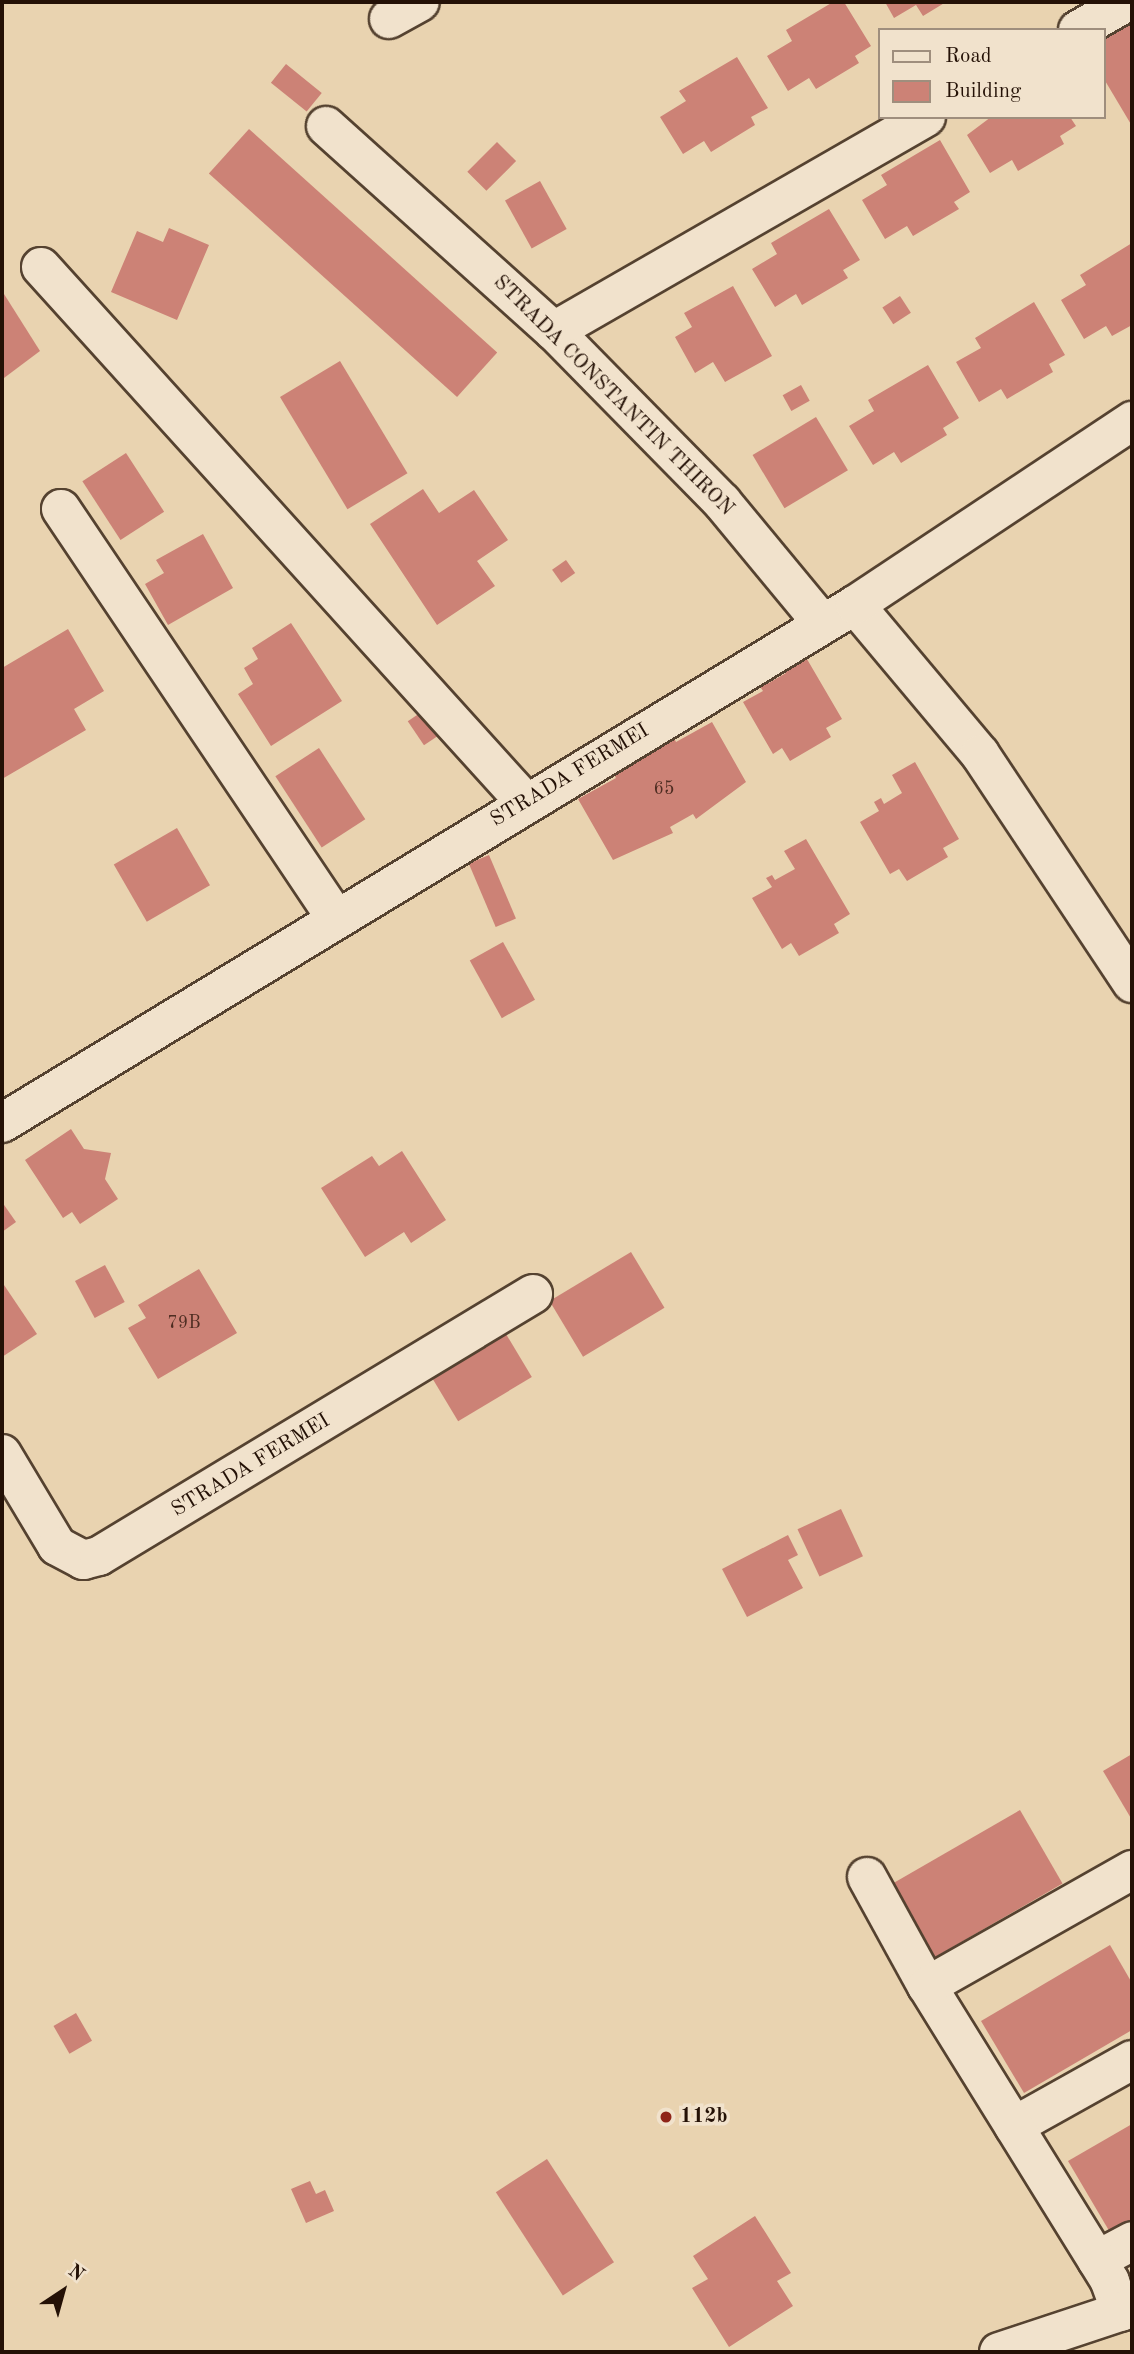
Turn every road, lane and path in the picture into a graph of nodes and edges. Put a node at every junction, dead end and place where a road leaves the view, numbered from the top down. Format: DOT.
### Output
graph roads {
  1 [pos="1127,2"];
  2 [pos="1082,28"];
  3 [pos="923,119"];
  4 [pos="326,125"];
  5 [pos="41,267"];
  6 [pos="554,331"];
  7 [pos="1132,421"];
  8 [pos="61,509"];
  9 [pos="855,605"];
  10 [pos="823,624"];
  11 [pos="526,803"];
  12 [pos="335,917"];
  13 [pos="1132,983"];
  14 [pos="2,1123"];
  15 [pos="533,1294"];
  16 [pos="2,1454"];
  17 [pos="1132,1870"];
  18 [pos="867,1877"];
  19 [pos="927,1986"];
  20 [pos="1132,2060"];
  21 [pos="1014,2126"];
  22 [pos="1132,2241"];
  23 [pos="1097,2260"];
  24 [pos="1126,2310"];
  25 [pos="999,2352"];
  1 -- 2 [label="street"];
  3 -- 6 [label="street"];
  4 -- 6 [label="street, STRADA CONSTANTIN THIRON"];
  5 -- 11 [label="street"];
  6 -- 10 [label="street, STRADA CONSTANTIN THIRON"];
  7 -- 9 [label="street, STRADA FERMEI"];
  8 -- 12 [label="street"];
  9 -- 10 [label="street, STRADA FERMEI"];
  9 -- 13 [label="street"];
  10 -- 11 [label="street, STRADA FERMEI"];
  11 -- 12 [label="street, STRADA FERMEI"];
  12 -- 14 [label="street, STRADA FERMEI"];
  15 -- 16 [label="street, STRADA FERMEI"];
  17 -- 19 [label="street"];
  18 -- 19 [label="street"];
  19 -- 21 [label="street"];
  20 -- 21 [label="street"];
  21 -- 23 [label="street"];
  22 -- 23 [label="street"];
  23 -- 24 [label="street"];
  24 -- 25 [label="street"];
}
